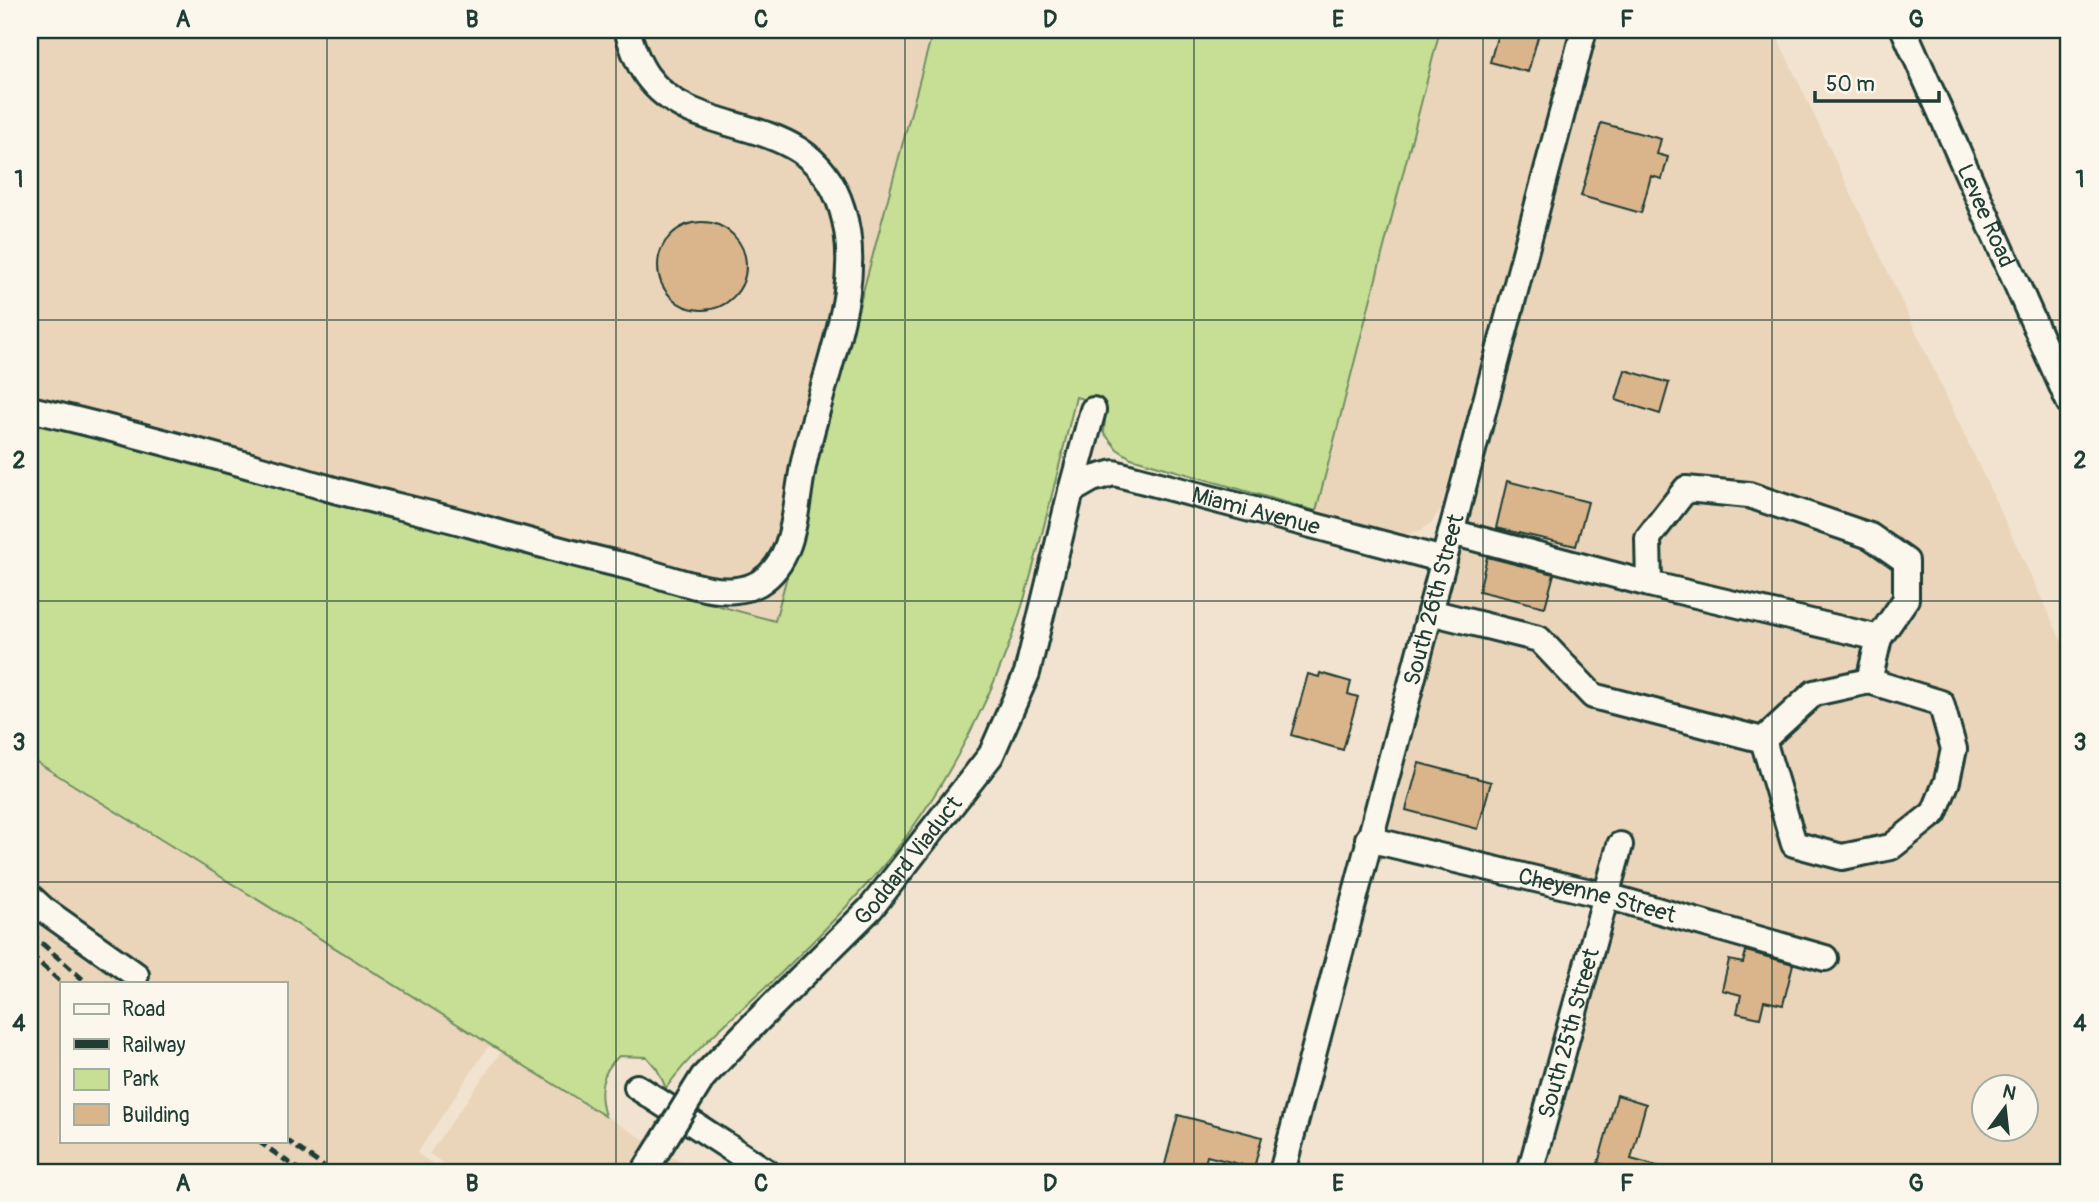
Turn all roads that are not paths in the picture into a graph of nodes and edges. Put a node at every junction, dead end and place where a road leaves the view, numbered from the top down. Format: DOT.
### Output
graph roads {
  1 [pos="627,30"];
  2 [pos="1584,30"];
  3 [pos="1905,30"];
  4 [pos="2069,402"];
  5 [pos="30,409"];
  6 [pos="1093,410"];
  7 [pos="1071,491"];
  8 [pos="1451,532"];
  9 [pos="1444,560"];
  10 [pos="1649,584"];
  11 [pos="1430,612"];
  12 [pos="1879,638"];
  13 [pos="1869,681"];
  14 [pos="1763,740"];
  15 [pos="1368,839"];
  16 [pos="1620,845"];
  17 [pos="1607,896"];
  18 [pos="30,897"];
  19 [pos="1825,958"];
  20 [pos="136,975"];
  21 [pos="637,1087"];
  22 [pos="644,1172"];
  23 [pos="766,1172"];
  24 [pos="1282,1172"];
  25 [pos="1531,1172"];
  1 -- 5 [label="street"];
  2 -- 8 [label="street, South 26th Street"];
  3 -- 4 [label="street, Levee Road"];
  6 -- 7 [label="street, Goddard Viaduct"];
  7 -- 9 [label="street, Miami Avenue"];
  7 -- 22 [label="street, Goddard Viaduct, bridge"];
  8 -- 9 [label="street, South 26th Street"];
  8 -- 10 [label="street"];
  9 -- 11 [label="street, South 26th Street"];
  10 -- 12 [label="street"];
  10 -- 12 [label="street"];
  11 -- 14 [label="street"];
  11 -- 15 [label="street, South 26th Street"];
  12 -- 13 [label="street"];
  13 -- 14 [label="street"];
  13 -- 14 [label="street"];
  15 -- 17 [label="street, Cheyenne Street"];
  15 -- 24 [label="street, South 26th Street"];
  16 -- 17 [label="street, South 25th Street"];
  17 -- 19 [label="street, Cheyenne Street"];
  17 -- 25 [label="street, South 25th Street"];
  18 -- 20 [label="street"];
  21 -- 23 [label="street"];
}
